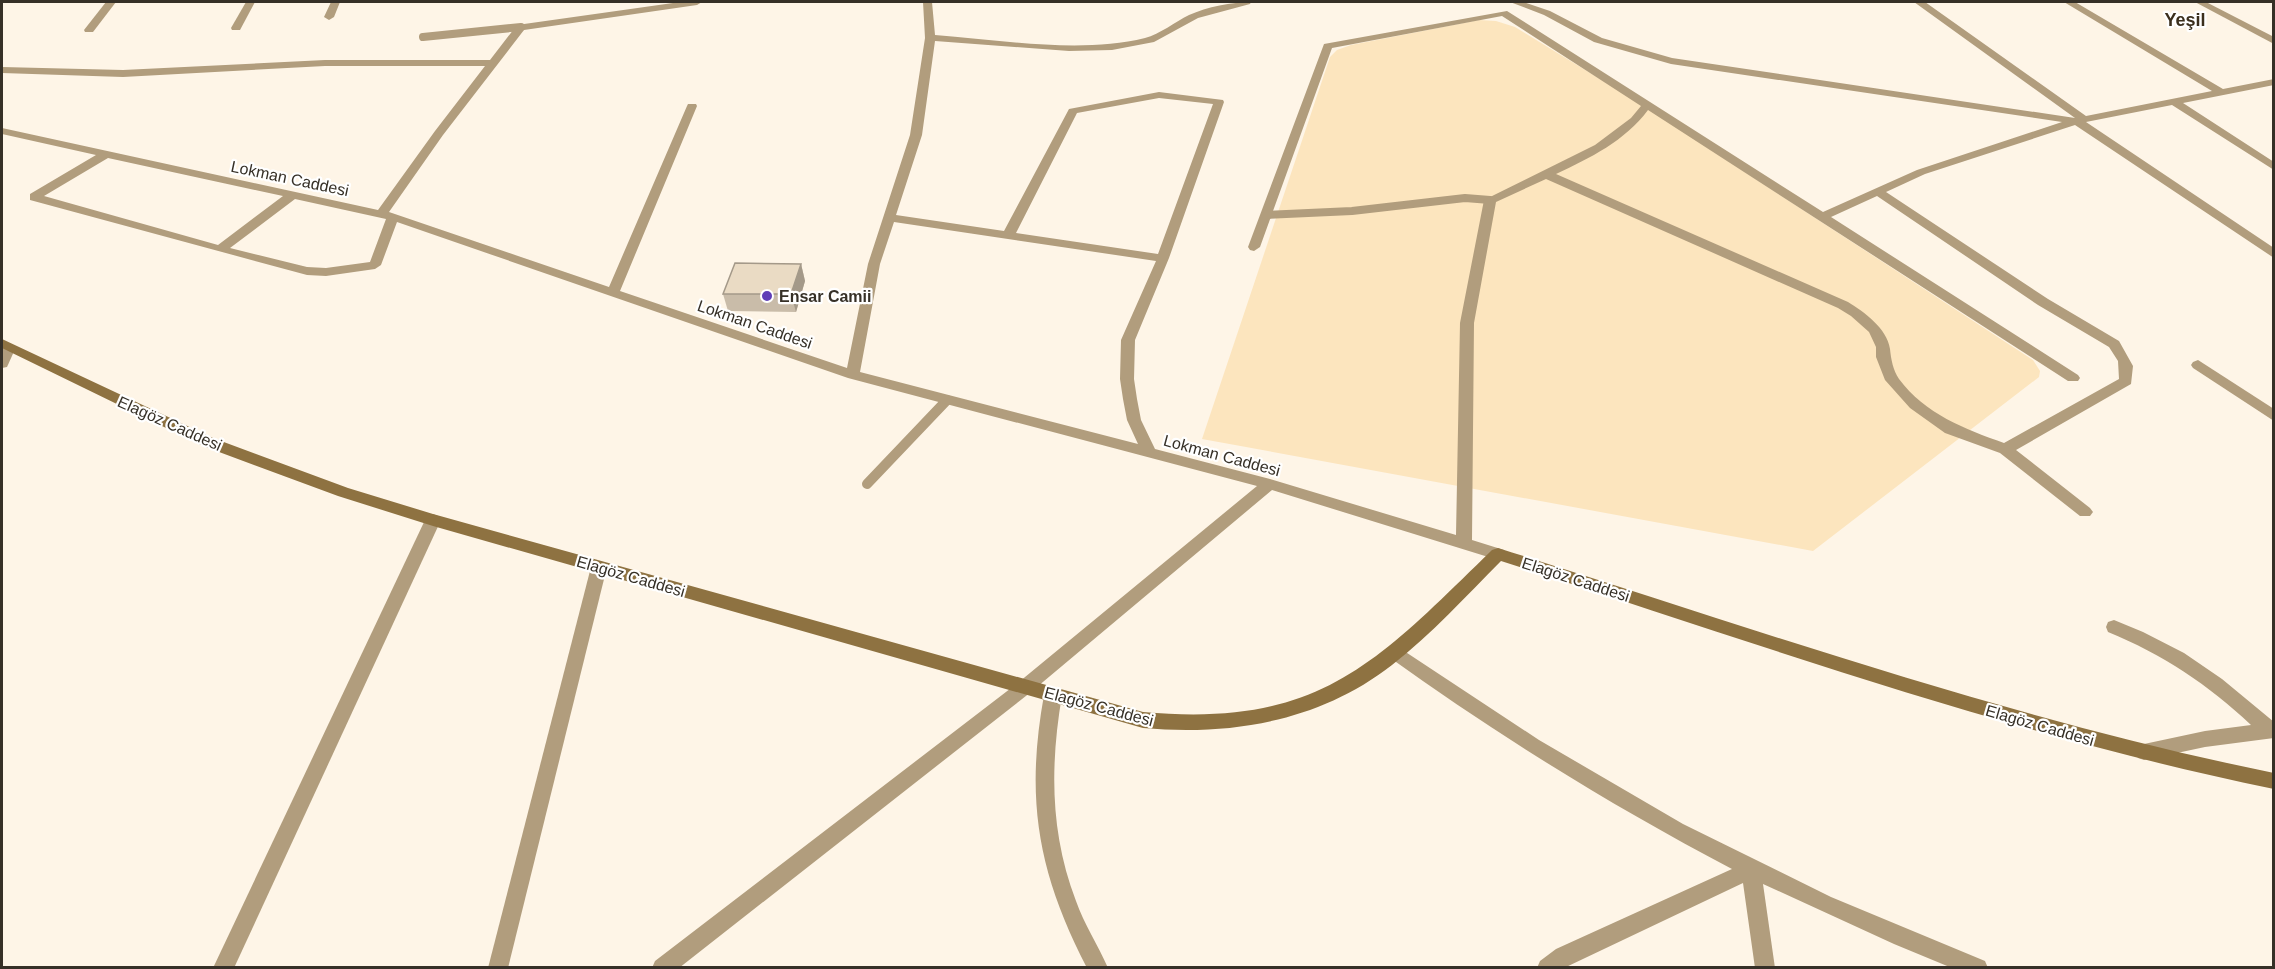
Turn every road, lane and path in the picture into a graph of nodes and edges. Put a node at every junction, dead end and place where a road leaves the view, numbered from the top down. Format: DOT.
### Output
graph roads {
  1 [pos="111,2"];
  2 [pos="250,2"];
  3 [pos="335,2"];
  4 [pos="696,2"];
  5 [pos="927,2"];
  6 [pos="1247,2"];
  7 [pos="1515,2"];
  8 [pos="1919,2"];
  9 [pos="2068,2"];
  10 [pos="2200,2"];
  11 [pos="329,17"];
  12 [pos="521,27"];
  13 [pos="236,28"];
  14 [pos="89,30"];
  15 [pos="423,37"];
  16 [pos="930,38"];
  17 [pos="2274,41"];
  18 [pos="494,63"];
  19 [pos="2,70"];
  20 [pos="2274,82"];
  21 [pos="2221,92"];
  22 [pos="2173,101"];
  23 [pos="1647,105"];
  24 [pos="692,106"];
  25 [pos="2080,120"];
  26 [pos="2,131"];
  27 [pos="106,154"];
  28 [pos="2274,167"];
  29 [pos="1545,174"];
  30 [pos="1878,192"];
  31 [pos="293,195"];
  32 [pos="1490,200"];
  33 [pos="1266,215"];
  34 [pos="387,216"];
  35 [pos="1822,217"];
  36 [pos="889,218"];
  37 [pos="1008,236"];
  38 [pos="1254,247"];
  39 [pos="220,249"];
  40 [pos="2274,254"];
  41 [pos="1163,258"];
  42 [pos="614,293"];
  43 [pos="5,345"];
  44 [pos="2,364"];
  45 [pos="2198,365"];
  46 [pos="853,375"];
  47 [pos="2073,378"];
  48 [pos="947,400"];
  49 [pos="2274,416"];
  50 [pos="2005,449"];
  51 [pos="1149,452"];
  52 [pos="867,484"];
  53 [pos="1270,484"];
  54 [pos="2085,512"];
  55 [pos="432,520"];
  56 [pos="1464,544"];
  57 [pos="1497,554"];
  58 [pos="599,567"];
  59 [pos="2114,627"];
  60 [pos="1395,652"];
  61 [pos="1025,687"];
  62 [pos="1053,695"];
  63 [pos="2271,731"];
  64 [pos="2141,752"];
  65 [pos="2274,781"];
  66 [pos="1752,870"];
  67 [pos="223,968"];
  68 [pos="498,968"];
  69 [pos="662,968"];
  70 [pos="1098,968"];
  71 [pos="1547,968"];
  72 [pos="1765,968"];
  73 [pos="1978,968"];
  1 -- 14 [label="street"];
  2 -- 13 [label="street"];
  3 -- 11 [label="street"];
  4 -- 12 [label="street"];
  5 -- 16 [label="street"];
  6 -- 16 [label="street"];
  7 -- 25 [label="street"];
  8 -- 25 [label="street"];
  9 -- 21 [label="street"];
  10 -- 17 [label="street"];
  12 -- 15 [label="lane"];
  12 -- 18 [label="street"];
  16 -- 36 [label="street"];
  18 -- 19 [label="street"];
  18 -- 34 [label="street"];
  20 -- 21 [label="street"];
  21 -- 22 [label="street"];
  22 -- 25 [label="street"];
  22 -- 28 [label="street"];
  23 -- 29 [label="street"];
  23 -- 33 [label="street"];
  23 -- 35 [label="street"];
  24 -- 42 [label="street"];
  25 -- 30 [label="street"];
  25 -- 40 [label="street"];
  26 -- 27 [label="street, Lokman Caddesi"];
  27 -- 31 [label="street, Lokman Caddesi"];
  27 -- 39 [label="street"];
  29 -- 32 [label="street"];
  29 -- 50 [label="street"];
  30 -- 35 [label="street"];
  30 -- 50 [label="street"];
  31 -- 34 [label="street, Lokman Caddesi"];
  31 -- 39 [label="street"];
  32 -- 33 [label="lane"];
  32 -- 56 [label="street"];
  33 -- 38 [label="street"];
  34 -- 39 [label="street"];
  34 -- 42 [label="street, Lokman Caddesi"];
  35 -- 47 [label="street"];
  36 -- 37 [label="street"];
  36 -- 46 [label="street"];
  37 -- 41 [label="street"];
  37 -- 41 [label="street"];
  41 -- 51 [label="street"];
  42 -- 46 [label="street, Lokman Caddesi"];
  43 -- 44 [label="street"];
  43 -- 55 [label="street, Elagöz Caddesi"];
  45 -- 49 [label="street"];
  46 -- 48 [label="street, Lokman Caddesi"];
  48 -- 51 [label="street, Lokman Caddesi"];
  48 -- 52 [label="lane"];
  50 -- 54 [label="street"];
  51 -- 53 [label="street, Lokman Caddesi"];
  53 -- 56 [label="street, Lokman Caddesi"];
  53 -- 61 [label="street"];
  55 -- 58 [label="street, Elagöz Caddesi"];
  55 -- 67 [label="street"];
  56 -- 57 [label="street, Lokman Caddesi"];
  57 -- 60 [label="street, Elagöz Caddesi"];
  57 -- 64 [label="street, Elagöz Caddesi"];
  58 -- 61 [label="street, Elagöz Caddesi"];
  58 -- 68 [label="street"];
  59 -- 63 [label="street"];
  60 -- 62 [label="street, Elagöz Caddesi"];
  60 -- 66 [label="street"];
  61 -- 62 [label="street, Elagöz Caddesi"];
  61 -- 69 [label="street"];
  62 -- 70 [label="street"];
  63 -- 64 [label="street"];
  64 -- 65 [label="street, Elagöz Caddesi"];
  66 -- 71 [label="street"];
  66 -- 72 [label="street"];
  66 -- 73 [label="street"];
}
